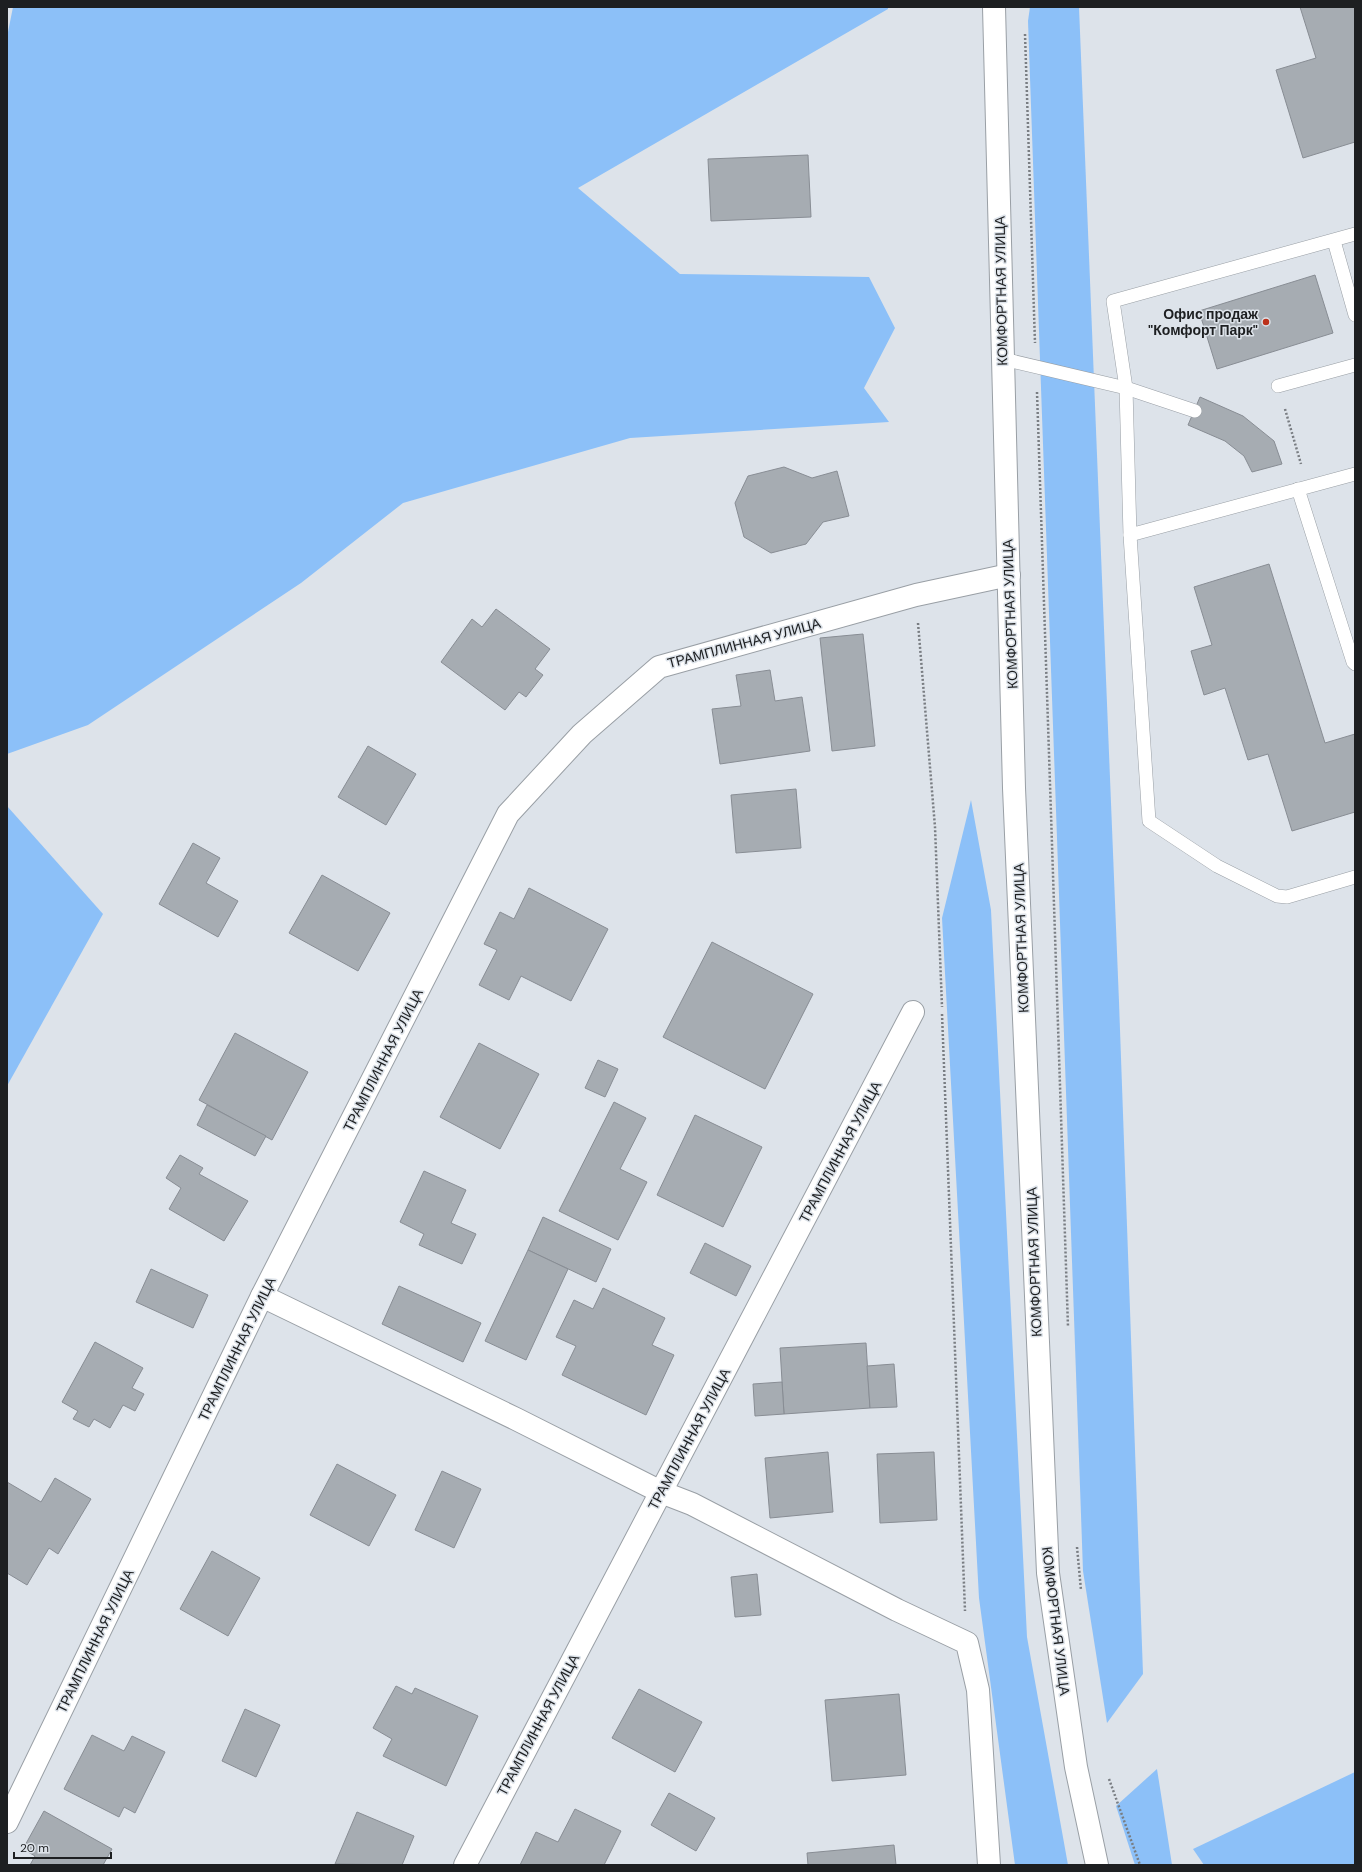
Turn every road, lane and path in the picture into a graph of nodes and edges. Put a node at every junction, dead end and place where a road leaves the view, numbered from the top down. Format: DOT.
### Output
graph roads {
  1 [pos="994,7"];
  2 [pos="1025,31"];
  3 [pos="1355,234"];
  4 [pos="1334,240"];
  5 [pos="1355,314"];
  6 [pos="1003,359"];
  7 [pos="1355,365"];
  8 [pos="1036,367"];
  9 [pos="1278,386"];
  10 [pos="1126,388"];
  11 [pos="1195,411"];
  12 [pos="1355,474"];
  13 [pos="1303,488"];
  14 [pos="1130,535"];
  15 [pos="1009,575"];
  16 [pos="916,595"];
  17 [pos="1355,664"];
  18 [pos="1355,877"];
  19 [pos="913,1012"];
  20 [pos="262,1296"];
  21 [pos="1068,1333"];
  22 [pos="661,1492"];
  23 [pos="1077,1540"];
  24 [pos="1082,1595"];
  25 [pos="967,1643"];
  26 [pos="1109,1777"];
  27 [pos="7,1822"];
  28 [pos="465,1865"];
  29 [pos="989,1865"];
  30 [pos="1097,1865"];
  31 [pos="1140,1865"];
  1 -- 6 [label="street, КОМФОРТНАЯ УЛИЦА"];
  2 -- 8 [label="path"];
  3 -- 4 [label="lane"];
  4 -- 5 [label="lane"];
  4 -- 10 [label="lane"];
  6 -- 8 [label="lane"];
  6 -- 15 [label="street, КОМФОРТНАЯ УЛИЦА"];
  7 -- 9 [label="lane"];
  8 -- 10 [label="lane"];
  8 -- 21 [label="path"];
  9 -- 13 [label="path"];
  10 -- 11 [label="lane"];
  10 -- 14 [label="lane"];
  12 -- 13 [label="lane"];
  13 -- 14 [label="lane"];
  13 -- 17 [label="lane"];
  14 -- 18 [label="lane"];
  15 -- 16 [label="street, ТРАМПЛИННАЯ УЛИЦА"];
  15 -- 30 [label="street, КОМФОРТНАЯ УЛИЦА"];
  16 -- 20 [label="street, ТРАМПЛИННАЯ УЛИЦА"];
  16 -- 25 [label="path"];
  19 -- 22 [label="street, ТРАМПЛИННАЯ УЛИЦА"];
  20 -- 22 [label="street"];
  20 -- 27 [label="street, ТРАМПЛИННАЯ УЛИЦА"];
  22 -- 25 [label="street"];
  22 -- 28 [label="street, ТРАМПЛИННАЯ УЛИЦА"];
  23 -- 24 [label="path"];
  25 -- 29 [label="street"];
  26 -- 31 [label="path"];
}
